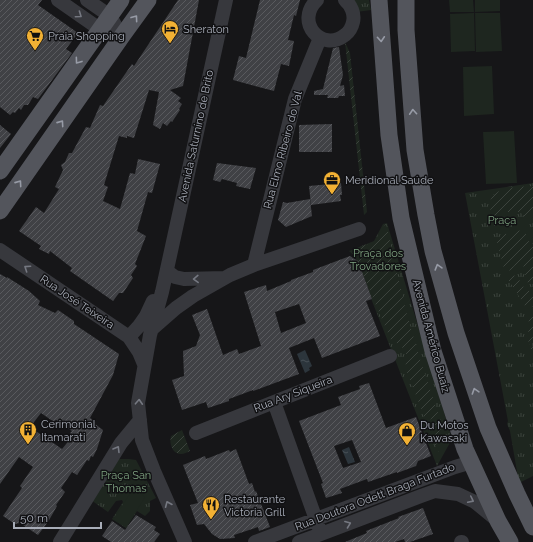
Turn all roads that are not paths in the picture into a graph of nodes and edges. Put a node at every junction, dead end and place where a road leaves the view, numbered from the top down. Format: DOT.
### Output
graph roads {
  1 [pos="58,0"];
  2 [pos="87,0"];
  3 [pos="121,0"];
  4 [pos="148,0"];
  5 [pos="226,0"];
  6 [pos="316,0"];
  7 [pos="345,0"];
  8 [pos="379,0"];
  9 [pos="406,0"];
  10 [pos="106,23"];
  11 [pos="122,36"];
  12 [pos="320,38"];
  13 [pos="0,171"];
  14 [pos="0,211"];
  15 [pos="359,228"];
  16 [pos="0,250"];
  17 [pos="254,265"];
  18 [pos="167,271"];
  19 [pos="226,277"];
  20 [pos="161,289"];
  21 [pos="193,296"];
  22 [pos="152,328"];
  23 [pos="129,337"];
  24 [pos="390,356"];
  25 [pos="144,364"];
  26 [pos="274,402"];
  27 [pos="140,420"];
  28 [pos="196,432"];
  29 [pos="472,462"];
  30 [pos="316,520"];
  31 [pos="498,522"];
  32 [pos="532,526"];
  33 [pos="323,538"];
  34 [pos="186,541"];
  35 [pos="60,542"];
  36 [pos="255,542"];
  37 [pos="299,542"];
  38 [pos="510,542"];
  1 -- 10 [label="street, one-way"];
  2 -- 10 [label="street"];
  3 -- 10 [label="main road"];
  11 -- 4 [label="main road, one-way"];
  5 -- 18 [label="street, Avenida Saturnino de Brito"];
  6 -- 12 [label="street"];
  7 -- 12 [label="street"];
  8 -- 29 [label="main road, Avenida Américo Buaiz, one-way"];
  32 -- 9 [label="main road, one-way"];
  10 -- 11 [label="street"];
  10 -- 13 [label="main road, one-way"];
  14 -- 11 [label="main road, one-way"];
  12 -- 17 [label="street, Rua Elmo Ribeiro do Val"];
  15 -- 17 [label="street"];
  23 -- 16 [label="street, Rua José Teixeira, one-way"];
  17 -- 19 [label="street"];
  19 -- 18 [label="street, one-way"];
  18 -- 20 [label="street, Avenida Saturnino de Brito"];
  19 -- 21 [label="street"];
  20 -- 21 [label="street"];
  20 -- 22 [label="street, Avenida Saturnino de Brito"];
  20 -- 23 [label="street, Avenida Saturnino de Brito"];
  21 -- 22 [label="street"];
  22 -- 25 [label="street, Avenida Saturnino de Brito"];
  23 -- 25 [label="street, Rua José Teixeira"];
  24 -- 26 [label="street, Rua Ary Siqueira"];
  27 -- 25 [label="street, Avenida Saturnino de Brito, one-way"];
  26 -- 28 [label="street, Rua Ary Siqueira"];
  26 -- 30 [label="street"];
  34 -- 27 [label="street, Avenida Saturnino de Brito, one-way"];
  35 -- 27 [label="street, one-way"];
  29 -- 30 [label="street, Rua Doutora Odett Braga Furtado"];
  29 -- 31 [label="main road, Avenida Américo Buaiz"];
  29 -- 32 [label="main road"];
  30 -- 33 [label="street"];
  30 -- 36 [label="street, Rua Doutora Odett Braga Furtado"];
  33 -- 31 [label="street, Rua Doutora Odett Braga Furtado, one-way"];
  31 -- 38 [label="main road, Avenida Américo Buaiz"];
  33 -- 37 [label="street, Rua Doutora Odett Braga Furtado"];
}
